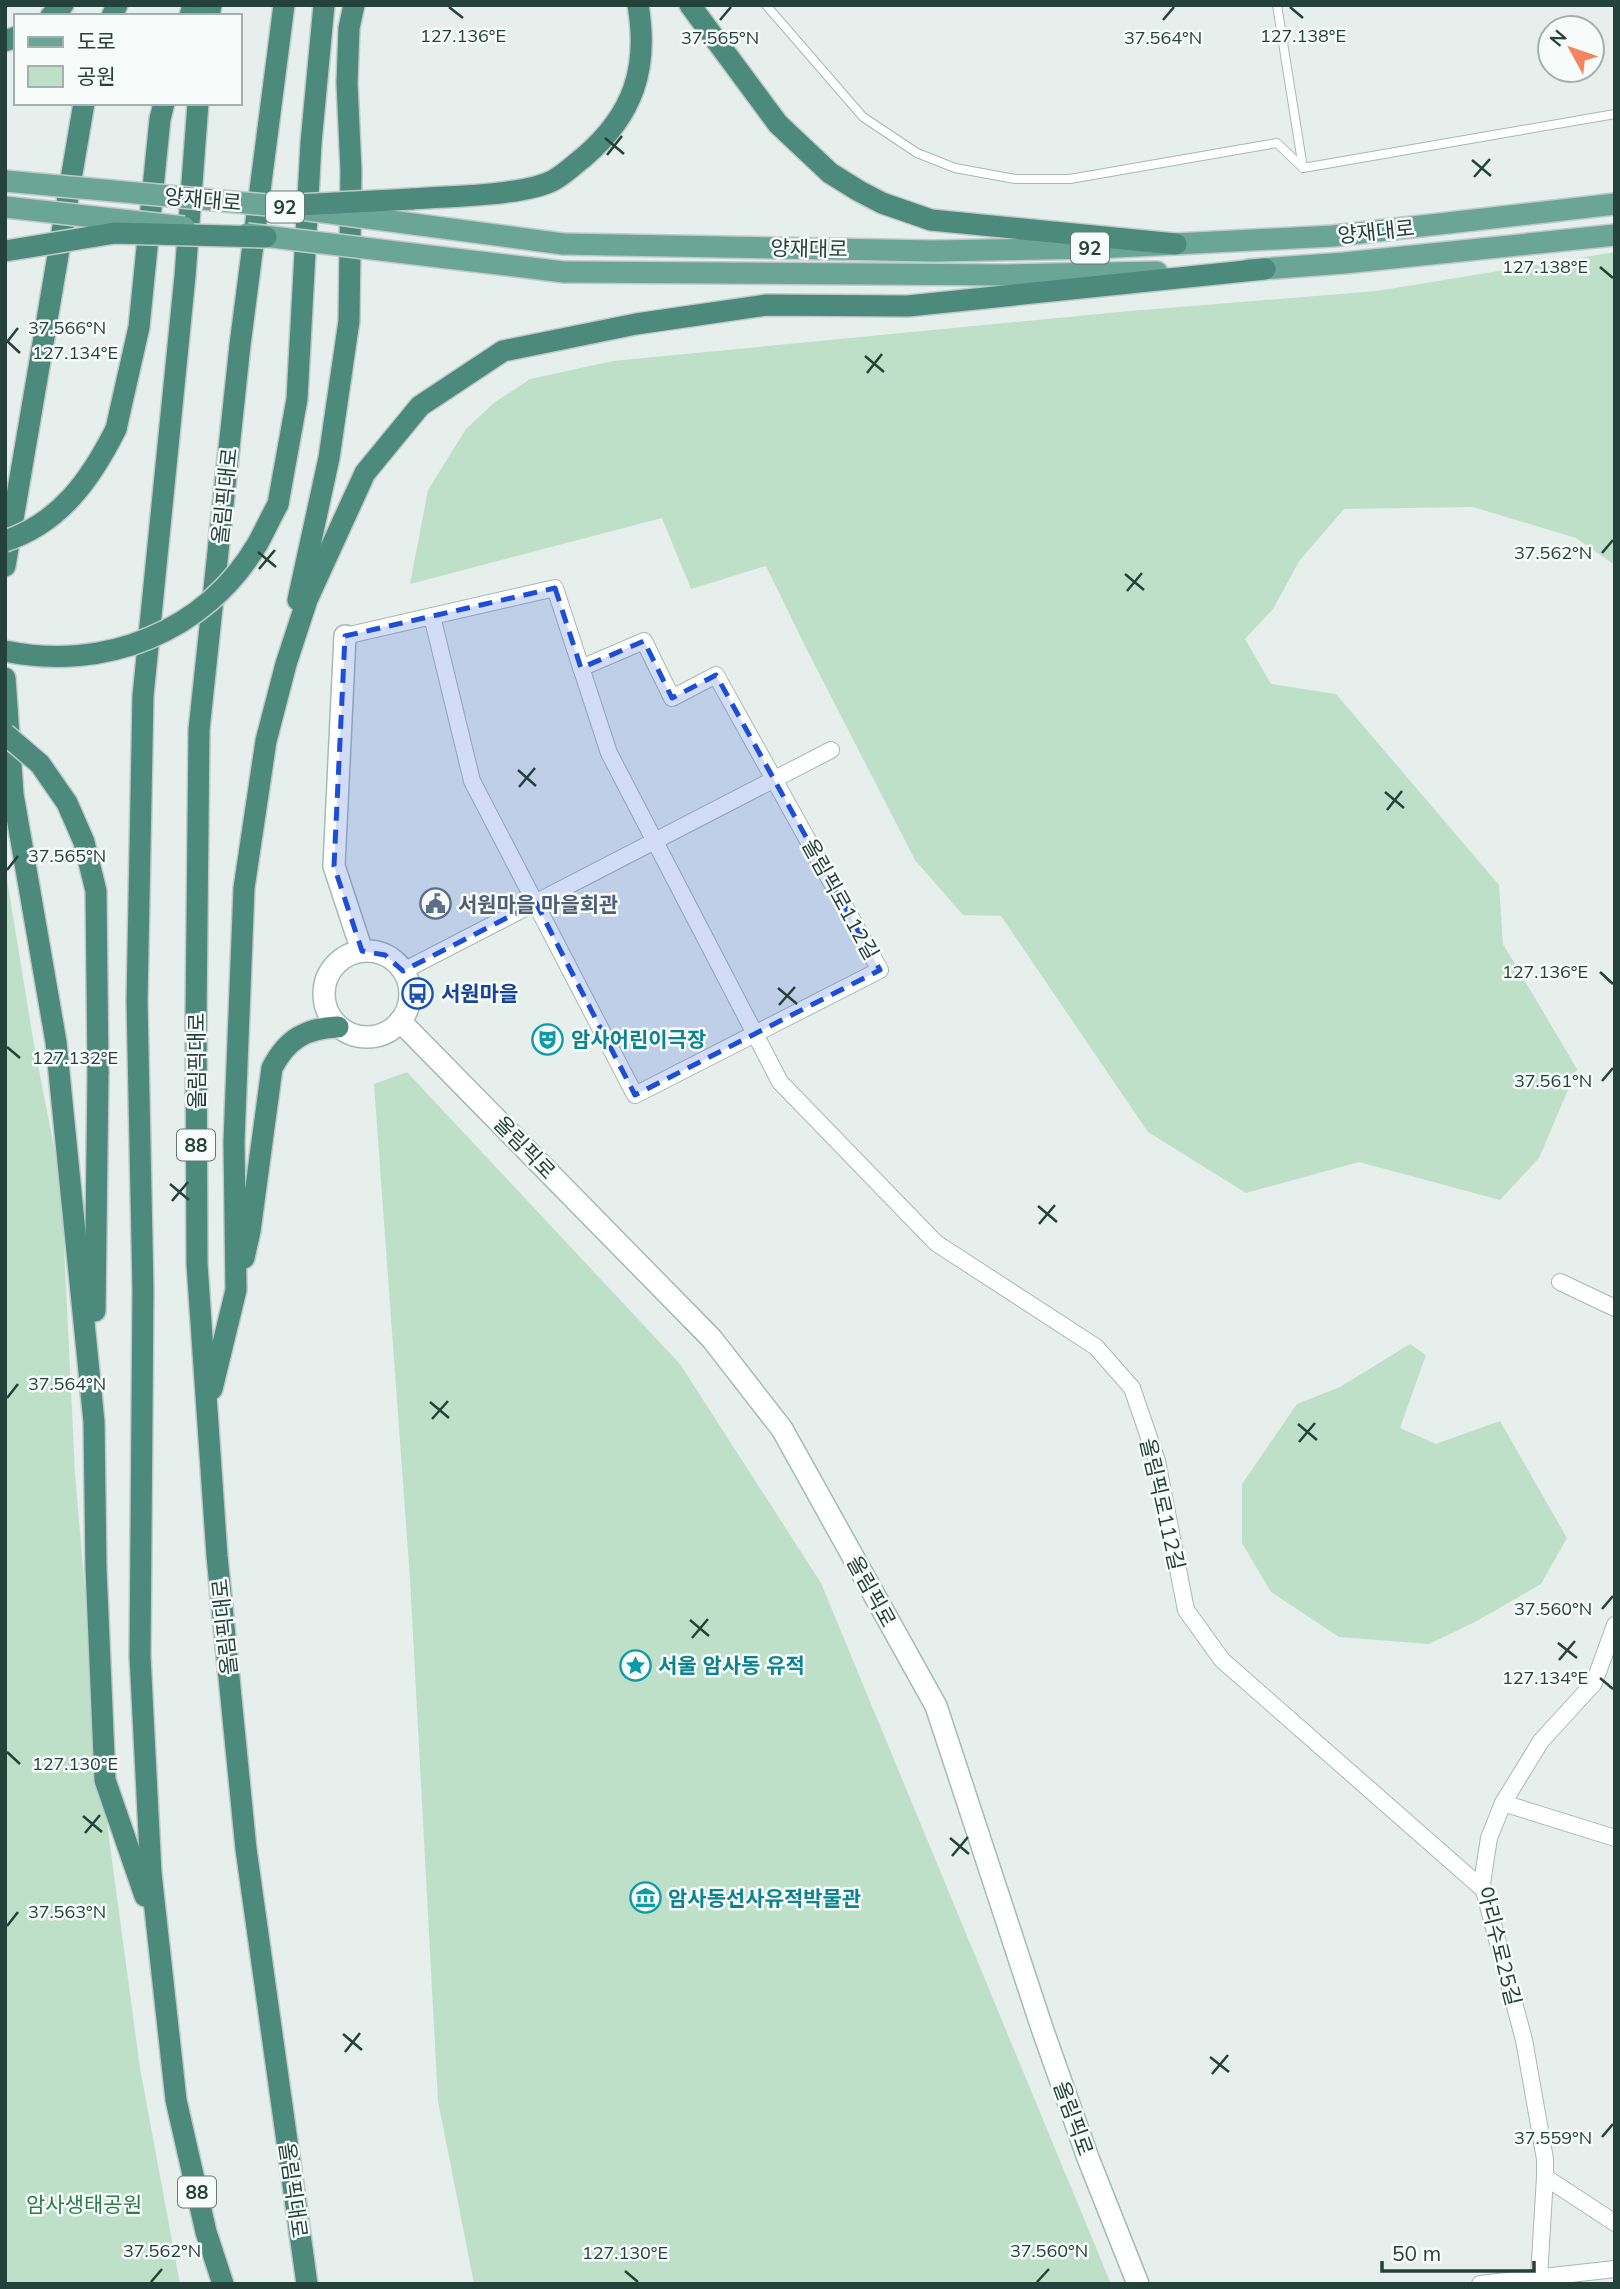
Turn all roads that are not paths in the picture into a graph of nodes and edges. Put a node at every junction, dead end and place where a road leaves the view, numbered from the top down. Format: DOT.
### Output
graph roads {
  1 [pos="284,5"];
  2 [pos="324,5"];
  3 [pos="354,5"];
  4 [pos="638,5"];
  5 [pos="690,5"];
  6 [pos="766,5"];
  7 [pos="1277,5"];
  8 [pos="84,105"];
  9 [pos="164,105"];
  10 [pos="198,105"];
  11 [pos="1615,114"];
  12 [pos="1303,168"];
  13 [pos="5,181"];
  14 [pos="1615,204"];
  15 [pos="278,206"];
  16 [pos="5,207"];
  17 [pos="1615,235"];
  18 [pos="266,237"];
  19 [pos="1176,244"];
  20 [pos="5,251"];
  21 [pos="1265,270"];
  22 [pos="5,541"];
  23 [pos="5,566"];
  24 [pos="432,616"];
  25 [pos="345,636"];
  26 [pos="5,651"];
  27 [pos="286,664"];
  28 [pos="581,668"];
  29 [pos="5,678"];
  30 [pos="5,734"];
  31 [pos="831,750"];
  32 [pos="775,779"];
  33 [pos="653,841"];
  34 [pos="536,903"];
  35 [pos="362,951"];
  36 [pos="403,971"];
  37 [pos="400,1021"];
  38 [pos="338,1027"];
  39 [pos="755,1034"];
  40 [pos="1560,1282"];
  41 [pos="236,1290"];
  42 [pos="1615,1308"];
  43 [pos="207,1408"];
  44 [pos="94,1422"];
  45 [pos="1615,1625"];
  46 [pos="1503,1804"];
  47 [pos="1615,1838"];
  48 [pos="1484,1890"];
  49 [pos="159,1935"];
  50 [pos="1545,2176"];
  51 [pos="1615,2223"];
  52 [pos="1615,2269"];
  53 [pos="1539,2277"];
  54 [pos="223,2284"];
  55 [pos="307,2284"];
  56 [pos="1138,2284"];
  57 [pos="1480,2284"];
  1 -- 43 [label="highway, 올림픽대로 / 88"];
  2 -- 26 [label="highway, bridge"];
  3 -- 27 [label="highway"];
  4 -- 15 [label="highway, bridge"];
  5 -- 19 [label="highway"];
  6 -- 12 [label="lane"];
  7 -- 12 [label="lane"];
  8 -- 23 [label="highway, bridge"];
  9 -- 22 [label="highway, bridge"];
  10 -- 49 [label="highway, 88"];
  11 -- 12 [label="lane"];
  13 -- 15 [label="main road, 양재대로 / 92, bridge"];
  14 -- 19 [label="main road, 양재대로 / 92"];
  15 -- 19 [label="main road, 양재대로 / 92, bridge"];
  16 -- 18 [label="main road, 양재대로, bridge"];
  17 -- 21 [label="main road, 양재대로 / 92"];
  18 -- 20 [label="highway, bridge"];
  18 -- 21 [label="main road, 양재대로 / 92, bridge"];
  21 -- 27 [label="highway"];
  24 -- 25 [label="street, 올림픽로112길"];
  24 -- 28 [label="street, 올림픽로112길"];
  24 -- 34 [label="street, 올림픽로112길"];
  25 -- 35 [label="main road"];
  27 -- 41 [label="highway"];
  28 -- 32 [label="street, 올림픽로112길"];
  28 -- 33 [label="street, 올림픽로112길"];
  29 -- 44 [label="highway"];
  30 -- 44 [label="highway, bridge"];
  31 -- 32 [label="street"];
  32 -- 33 [label="street"];
  32 -- 39 [label="street, 올림픽로112길"];
  33 -- 34 [label="street"];
  33 -- 39 [label="street, 올림픽로112길"];
  34 -- 36 [label="street"];
  34 -- 39 [label="street, 올림픽로112길"];
  35 -- 36 [label="main road"];
  35 -- 38 [label="main road"];
  36 -- 37 [label="main road"];
  37 -- 38 [label="main road"];
  37 -- 56 [label="main road, 올림픽로"];
  38 -- 41 [label="highway"];
  39 -- 48 [label="street, 올림픽로112길"];
  40 -- 42 [label="street"];
  41 -- 43 [label="highway"];
  43 -- 55 [label="highway, 올림픽대로 / 88"];
  44 -- 49 [label="highway"];
  45 -- 46 [label="street, 아리수로25길"];
  46 -- 47 [label="street"];
  46 -- 48 [label="street, 아리수로25길"];
  48 -- 50 [label="street, 아리수로25길"];
  49 -- 54 [label="highway, 88"];
  50 -- 51 [label="street"];
  50 -- 53 [label="street, 아리수로25길"];
  52 -- 53 [label="street"];
  53 -- 57 [label="street"];
}
